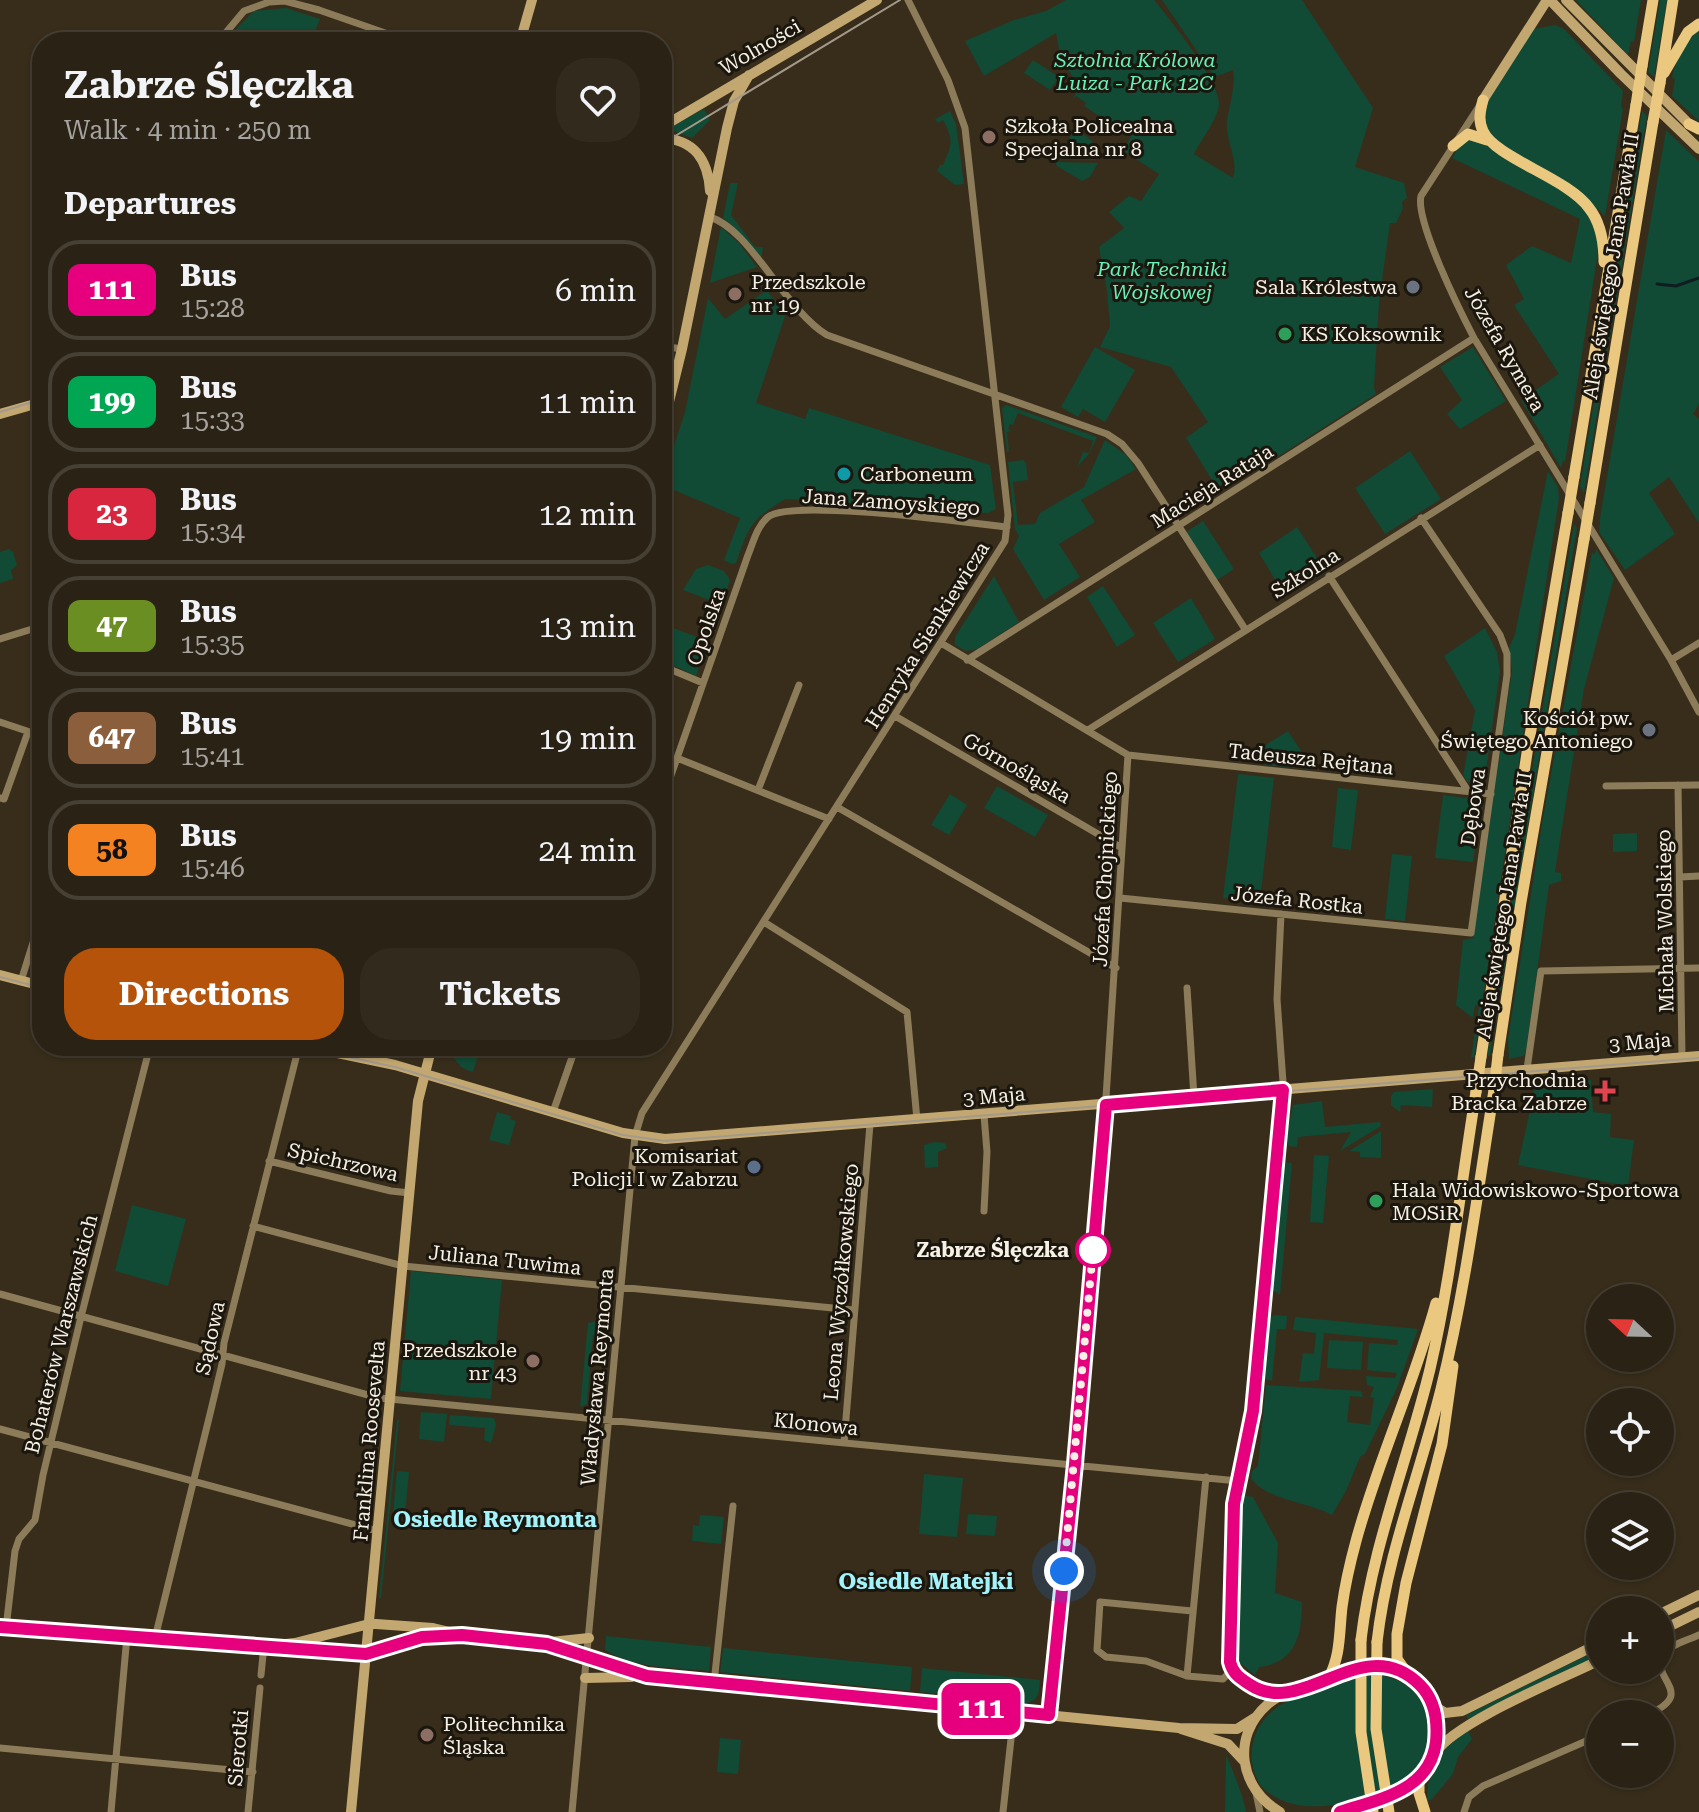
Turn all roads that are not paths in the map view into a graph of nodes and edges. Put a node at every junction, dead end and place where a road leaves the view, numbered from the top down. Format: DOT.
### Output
graph roads {
  1 [pos="532,0"];
  2 [pos="877,0"];
  3 [pos="908,0"];
  4 [pos="1548,0"];
  5 [pos="1566,0"];
  6 [pos="1653,0"];
  7 [pos="1673,0"];
  8 [pos="864,4"];
  9 [pos="1699,24"];
  10 [pos="226,32"];
  11 [pos="382,32"];
  12 [pos="523,32"];
  13 [pos="749,75"];
  14 [pos="1660,81"];
  15 [pos="713,96"];
  16 [pos="1483,100"];
  17 [pos="729,119"];
  18 [pos="672,121"];
  19 [pos="1694,127"];
  20 [pos="672,139"];
  21 [pos="1491,142"];
  22 [pos="1453,146"];
  23 [pos="1699,149"];
  24 [pos="711,204"];
  25 [pos="709,217"];
  26 [pos="1604,294"];
  27 [pos="1474,338"];
  28 [pos="672,348"];
  29 [pos="682,349"];
  30 [pos="672,390"];
  31 [pos="993,395"];
  32 [pos="32,405"];
  33 [pos="0,414"];
  34 [pos="1540,445"];
  35 [pos="1421,518"];
  36 [pos="1178,526"];
  37 [pos="1007,527"];
  38 [pos="748,555"];
  39 [pos="1329,576"];
  40 [pos="32,629"];
  41 [pos="1245,629"];
  42 [pos="0,639"];
  43 [pos="941,643"];
  44 [pos="1699,643"];
  45 [pos="967,660"];
  46 [pos="1671,660"];
  47 [pos="672,670"];
  48 [pos="703,683"];
  49 [pos="799,685"];
  50 [pos="1699,712"];
  51 [pos="895,716"];
  52 [pos="0,722"];
  53 [pos="1088,730"];
  54 [pos="28,732"];
  55 [pos="32,733"];
  56 [pos="1128,755"];
  57 [pos="677,758"];
  58 [pos="672,772"];
  59 [pos="1678,785"];
  60 [pos="1699,785"];
  61 [pos="1606,786"];
  62 [pos="758,790"];
  63 [pos="1468,791"];
  64 [pos="1491,794"];
  65 [pos="0,798"];
  66 [pos="837,807"];
  67 [pos="829,819"];
  68 [pos="1122,848"];
  69 [pos="1699,876"];
  70 [pos="1680,877"];
  71 [pos="1120,898"];
  72 [pos="1281,914"];
  73 [pos="764,922"];
  74 [pos="1471,933"];
  75 [pos="32,946"];
  76 [pos="1116,968"];
  77 [pos="1699,968"];
  78 [pos="1682,969"];
  79 [pos="0,975"];
  80 [pos="21,981"];
  81 [pos="32,984"];
  82 [pos="1187,988"];
  83 [pos="147,1056"];
  84 [pos="298,1056"];
  85 [pos="368,1056"];
  86 [pos="429,1056"];
  87 [pos="573,1056"];
  88 [pos="1699,1056"];
  89 [pos="1682,1057"];
  90 [pos="1527,1069"];
  91 [pos="423,1073"];
  92 [pos="1283,1090"];
  93 [pos="1194,1097"];
  94 [pos="1106,1105"];
  95 [pos="553,1112"];
  96 [pos="984,1115"];
  97 [pos="917,1120"];
  98 [pos="870,1124"];
  99 [pos="635,1136"];
  100 [pos="269,1161"];
  101 [pos="410,1193"];
  102 [pos="984,1211"];
  103 [pos="253,1226"];
  104 [pos="1452,1244"];
  105 [pos="403,1266"];
  106 [pos="1465,1274"];
  107 [pos="622,1288"];
  108 [pos="0,1294"];
  109 [pos="853,1310"];
  110 [pos="81,1317"];
  111 [pos="223,1355"];
  112 [pos="391,1400"];
  113 [pos="609,1420"];
  114 [pos="0,1429"];
  115 [pos="50,1443"];
  116 [pos="844,1443"];
  117 [pos="1075,1464"];
  118 [pos="1206,1477"];
  119 [pos="1238,1481"];
  120 [pos="194,1482"];
  121 [pos="733,1506"];
  122 [pos="378,1531"];
  123 [pos="1699,1595"];
  124 [pos="1674,1607"];
  125 [pos="1192,1611"];
  126 [pos="1699,1612"];
  127 [pos="369,1624"];
  128 [pos="1674,1624"];
  129 [pos="3,1627"];
  130 [pos="462,1635"];
  131 [pos="1699,1635"];
  132 [pos="127,1636"];
  133 [pos="155,1638"];
  134 [pos="589,1638"];
  135 [pos="541,1643"];
  136 [pos="266,1646"];
  137 [pos="1586,1650"];
  138 [pos="366,1654"];
  139 [pos="587,1658"];
  140 [pos="1586,1667"];
  141 [pos="1232,1670"];
  142 [pos="261,1675"];
  143 [pos="647,1676"];
  144 [pos="1187,1676"];
  145 [pos="1409,1676"];
  146 [pos="585,1678"];
  147 [pos="1328,1679"];
  148 [pos="714,1683"];
  149 [pos="260,1688"];
  150 [pos="1278,1697"];
  151 [pos="1671,1700"];
  152 [pos="1432,1703"];
  153 [pos="1014,1712"];
  154 [pos="1049,1715"];
  155 [pos="1256,1717"];
  156 [pos="1179,1728"];
  157 [pos="1586,1741"];
  158 [pos="0,1748"];
  159 [pos="1433,1757"];
  160 [pos="115,1759"];
  161 [pos="1245,1762"];
  162 [pos="253,1772"];
  163 [pos="1419,1779"];
  164 [pos="1252,1787"];
  165 [pos="111,1812"];
  166 [pos="248,1812"];
  167 [pos="351,1812"];
  168 [pos="572,1812"];
  169 [pos="1003,1812"];
  170 [pos="1260,1812"];
  171 [pos="1280,1812"];
  172 [pos="1340,1812"];
  173 [pos="1373,1812"];
  174 [pos="1389,1812"];
  175 [pos="1425,1812"];
  176 [pos="1464,1812"];
  1 -- 12 [label="street"];
  2 -- 8 [label="street, Wolności"];
  3 -- 31 [label="street, Henryka Sienkiewicza"];
  4 -- 16 [label="street, Józefa Rymera"];
  4 -- 23 [label="street, Józefa Rymera"];
  5 -- 19 [label="street"];
  6 -- 26 [label="main road, Aleja świętego Jana Pawła II, bridge"];
  7 -- 14 [label="main road, Aleja świętego Jana Pawła II"];
  8 -- 13 [label="street, Wolności"];
  9 -- 14 [label="main road"];
  10 -- 11 [label="street"];
  13 -- 15 [label="street, Wolności"];
  13 -- 17 [label="street"];
  14 -- 106 [label="main road, Aleja świętego Jana Pawła II, bridge"];
  15 -- 17 [label="street"];
  15 -- 18 [label="street, Wolności"];
  16 -- 21 [label="main road"];
  16 -- 22 [label="street, Józefa Rymera"];
  17 -- 24 [label="street"];
  20 -- 24 [label="street"];
  21 -- 22 [label="main road"];
  21 -- 26 [label="main road"];
  22 -- 27 [label="street, Józefa Rymera"];
  24 -- 25 [label="street"];
  25 -- 29 [label="street"];
  25 -- 31 [label="street"];
  26 -- 104 [label="main road, Aleja świętego Jana Pawła II, bridge"];
  27 -- 34 [label="street, Józefa Rymera"];
  27 -- 36 [label="street, Macieja Rataja"];
  28 -- 29 [label="street"];
  29 -- 30 [label="street"];
  31 -- 36 [label="street"];
  31 -- 37 [label="street, Henryka Sienkiewicza"];
  32 -- 33 [label="street"];
  34 -- 35 [label="street, Szkolna"];
  34 -- 46 [label="street, Józefa Rymera"];
  35 -- 39 [label="street, Szkolna"];
  35 -- 64 [label="street, Dębowa"];
  36 -- 41 [label="street"];
  36 -- 45 [label="street, Macieja Rataja"];
  37 -- 38 [label="street, Jana Zamoyskiego"];
  37 -- 43 [label="street, Henryka Sienkiewicza"];
  38 -- 48 [label="street, Opolska"];
  39 -- 41 [label="street, Szkolna"];
  39 -- 63 [label="street"];
  40 -- 42 [label="street"];
  41 -- 53 [label="street, Szkolna"];
  43 -- 45 [label="street, Józefa Chojnickiego"];
  43 -- 51 [label="street, Henryka Sienkiewicza"];
  44 -- 46 [label="street"];
  45 -- 53 [label="street, Józefa Chojnickiego"];
  46 -- 50 [label="street, Józefa Rymera"];
  47 -- 48 [label="street"];
  48 -- 57 [label="street, Opolska"];
  49 -- 62 [label="street"];
  51 -- 66 [label="street, Henryka Sienkiewicza"];
  51 -- 68 [label="street, Górnośląska"];
  52 -- 54 [label="street"];
  53 -- 56 [label="street, Józefa Chojnickiego"];
  54 -- 55 [label="street"];
  54 -- 65 [label="street"];
  56 -- 63 [label="street, Tadeusza Rejtana"];
  56 -- 68 [label="street, Józefa Chojnickiego"];
  57 -- 58 [label="street, Opolska"];
  57 -- 62 [label="street"];
  59 -- 60 [label="street"];
  59 -- 61 [label="street"];
  59 -- 70 [label="street, Michała Wolskiego"];
  62 -- 67 [label="street"];
  63 -- 64 [label="street, Tadeusza Rejtana"];
  64 -- 74 [label="street, Dębowa"];
  66 -- 67 [label="street, Henryka Sienkiewicza"];
  66 -- 76 [label="street"];
  67 -- 73 [label="street, Henryka Sienkiewicza"];
  68 -- 71 [label="street, Józefa Chojnickiego"];
  69 -- 70 [label="street"];
  70 -- 78 [label="street, Michała Wolskiego"];
  71 -- 72 [label="street, Józefa Rostka"];
  71 -- 76 [label="street, Józefa Chojnickiego"];
  72 -- 74 [label="street, Józefa Rostka"];
  72 -- 92 [label="street"];
  73 -- 97 [label="street"];
  73 -- 99 [label="street, Henryka Sienkiewicza"];
  75 -- 80 [label="street"];
  76 -- 94 [label="street, Józefa Chojnickiego"];
  77 -- 78 [label="street"];
  78 -- 89 [label="street, Michała Wolskiego"];
  78 -- 90 [label="street"];
  79 -- 80 [label="street"];
  80 -- 81 [label="street"];
  82 -- 93 [label="street"];
  83 -- 110 [label="street, Bohaterów Warszawskich"];
  84 -- 100 [label="street, Sądowa"];
  85 -- 91 [label="street, 3 Maja"];
  86 -- 91 [label="street, Franklina Roosevelta"];
  87 -- 95 [label="street"];
  88 -- 89 [label="street, 3 Maja"];
  89 -- 90 [label="street, 3 Maja"];
  90 -- 92 [label="street, 3 Maja"];
  91 -- 95 [label="street, 3 Maja"];
  91 -- 101 [label="street, Franklina Roosevelta"];
  92 -- 93 [label="street, 3 Maja"];
  92 -- 119 [label="street"];
  93 -- 94 [label="street, 3 Maja"];
  94 -- 96 [label="street, 3 Maja"];
  94 -- 117 [label="street, Józefa Chojnickiego"];
  95 -- 99 [label="street, 3 Maja"];
  96 -- 97 [label="street, 3 Maja"];
  96 -- 102 [label="street"];
  97 -- 98 [label="street, 3 Maja"];
  98 -- 99 [label="street, 3 Maja"];
  98 -- 109 [label="street, Leona Wyczółkowskiego"];
  99 -- 107 [label="street, Władysława Reymonta"];
  100 -- 101 [label="street, Spichrzowa"];
  100 -- 103 [label="street, Sądowa"];
  101 -- 105 [label="street, Franklina Roosevelta"];
  103 -- 105 [label="street, Juliana Tuwima"];
  103 -- 111 [label="street, Sądowa"];
  104 -- 147 [label="main road"];
  104 -- 173 [label="main road, Aleja świętego Jana Pawła II, bridge"];
  105 -- 107 [label="street, Juliana Tuwima"];
  105 -- 112 [label="street, Franklina Roosevelta"];
  106 -- 145 [label="main road"];
  106 -- 174 [label="main road, Aleja świętego Jana Pawła II, bridge"];
  107 -- 109 [label="street, Juliana Tuwima"];
  107 -- 113 [label="street, Władysława Reymonta"];
  108 -- 110 [label="street, Klonowa"];
  109 -- 116 [label="street, Leona Wyczółkowskiego"];
  110 -- 111 [label="street, Klonowa"];
  110 -- 115 [label="street, Bohaterów Warszawskich"];
  111 -- 112 [label="street, Klonowa"];
  111 -- 120 [label="street, Sądowa"];
  112 -- 113 [label="street, Klonowa"];
  112 -- 122 [label="street, Franklina Roosevelta"];
  113 -- 116 [label="street, Klonowa"];
  113 -- 134 [label="street, Władysława Reymonta"];
  114 -- 115 [label="street"];
  115 -- 120 [label="street"];
  115 -- 129 [label="street, Bohaterów Warszawskich"];
  116 -- 117 [label="street, Klonowa"];
  117 -- 118 [label="street, Klonowa"];
  117 -- 154 [label="street, Józefa Chojnickiego"];
  118 -- 119 [label="street, Klonowa"];
  118 -- 125 [label="street"];
  119 -- 141 [label="street"];
  120 -- 122 [label="street"];
  120 -- 133 [label="street, Sądowa"];
  121 -- 148 [label="street"];
  122 -- 127 [label="street, Franklina Roosevelta"];
  123 -- 124 [label="street"];
  125 -- 144 [label="street"];
  125 -- 144 [label="street"];
  126 -- 128 [label="street"];
  127 -- 130 [label="street"];
  127 -- 136 [label="street"];
  127 -- 138 [label="street, Franklina Roosevelta"];
  129 -- 132 [label="street"];
  130 -- 135 [label="street"];
  130 -- 138 [label="street"];
  131 -- 151 [label="street"];
  132 -- 133 [label="street"];
  132 -- 160 [label="street"];
  133 -- 136 [label="street"];
  134 -- 135 [label="street"];
  134 -- 139 [label="street, Władysława Reymonta"];
  135 -- 139 [label="street"];
  136 -- 138 [label="street"];
  136 -- 142 [label="street"];
  137 -- 152 [label="street"];
  138 -- 167 [label="street, Franklina Roosevelta"];
  139 -- 143 [label="street"];
  139 -- 146 [label="street, Władysława Reymonta"];
  140 -- 159 [label="street"];
  141 -- 144 [label="street"];
  141 -- 150 [label="street"];
  143 -- 146 [label="street"];
  143 -- 148 [label="street"];
  145 -- 147 [label="street"];
  145 -- 152 [label="street"];
  146 -- 168 [label="street, Władysława Reymonta"];
  147 -- 150 [label="street"];
  148 -- 153 [label="street"];
  149 -- 162 [label="street, Sierotki"];
  150 -- 155 [label="street"];
  152 -- 159 [label="street"];
  153 -- 154 [label="street"];
  153 -- 169 [label="street"];
  154 -- 156 [label="street"];
  155 -- 156 [label="street"];
  155 -- 161 [label="street"];
  156 -- 161 [label="street"];
  157 -- 176 [label="street"];
  158 -- 160 [label="street"];
  159 -- 163 [label="street"];
  160 -- 162 [label="street"];
  160 -- 165 [label="street"];
  161 -- 164 [label="street"];
  162 -- 166 [label="street, Sierotki"];
  163 -- 172 [label="street"];
  163 -- 175 [label="main road"];
  164 -- 170 [label="street"];
  164 -- 171 [label="street"];
}
